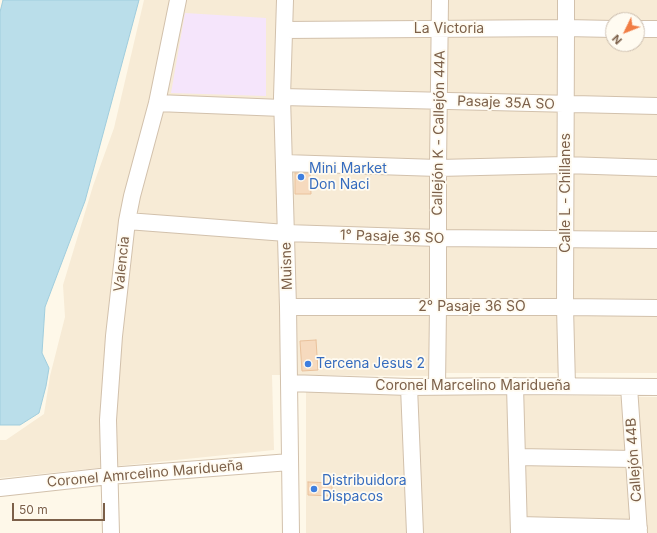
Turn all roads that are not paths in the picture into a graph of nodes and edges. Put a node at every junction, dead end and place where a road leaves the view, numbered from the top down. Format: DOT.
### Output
graph roads {
  1 [pos="178,0"];
  2 [pos="285,0"];
  3 [pos="440,0"];
  4 [pos="566,0"];
  5 [pos="566,28"];
  6 [pos="440,29"];
  7 [pos="605,29"];
  8 [pos="645,29"];
  9 [pos="657,29"];
  10 [pos="284,30"];
  11 [pos="439,101"];
  12 [pos="157,103"];
  13 [pos="282,103"];
  14 [pos="566,104"];
  15 [pos="657,106"];
  16 [pos="284,163"];
  17 [pos="565,165"];
  18 [pos="438,168"];
  19 [pos="657,168"];
  20 [pos="127,221"];
  21 [pos="286,233"];
  22 [pos="438,238"];
  23 [pos="566,240"];
  24 [pos="657,240"];
  25 [pos="438,306"];
  26 [pos="288,307"];
  27 [pos="565,307"];
  28 [pos="657,308"];
  29 [pos="288,383"];
  30 [pos="437,386"];
  31 [pos="515,386"];
  32 [pos="567,386"];
  33 [pos="409,387"];
  34 [pos="629,387"];
  35 [pos="657,387"];
  36 [pos="517,458"];
  37 [pos="634,459"];
  38 [pos="290,462"];
  39 [pos="109,476"];
  40 [pos="0,488"];
  41 [pos="519,529"];
  42 [pos="639,531"];
  43 [pos="111,533"];
  44 [pos="291,533"];
  45 [pos="415,533"];
  1 -- 12 [label="street, Valencia"];
  2 -- 10 [label="street, Muisne"];
  3 -- 6 [label="street, Callejón K - Callejón 44A"];
  4 -- 5 [label="street, Calle L - Chillanes"];
  5 -- 6 [label="street, La Victoria"];
  5 -- 7 [label="street, La Victoria"];
  5 -- 14 [label="street, Calle L - Chillanes"];
  6 -- 10 [label="street, La Victoria"];
  6 -- 11 [label="street, Callejón K - Callejón 44A"];
  8 -- 9 [label="street"];
  10 -- 13 [label="street, Muisne"];
  11 -- 13 [label="street, Pasaje 35A SO"];
  11 -- 14 [label="street, Pasaje 35A SO"];
  11 -- 18 [label="street, Callejón K - Callejón 44A"];
  12 -- 13 [label="street, Pasaje 35A SO"];
  12 -- 20 [label="street, Valencia"];
  13 -- 16 [label="street, Muisne"];
  14 -- 15 [label="street, Pasaje 35A SO"];
  14 -- 17 [label="street, Calle L - Chillanes"];
  16 -- 18 [label="street"];
  16 -- 21 [label="street, Muisne"];
  17 -- 18 [label="street"];
  17 -- 19 [label="street"];
  17 -- 23 [label="street, Calle L - Chillanes"];
  18 -- 22 [label="street, Callejón K - Callejón 44A"];
  20 -- 21 [label="street, 1° Pasaje 36 SO"];
  20 -- 39 [label="street, Valencia"];
  21 -- 22 [label="street, 1° Pasaje 36 SO"];
  21 -- 26 [label="street, Muisne"];
  22 -- 23 [label="street, 1° Pasaje 36 SO"];
  22 -- 25 [label="street, Callejón K - Callejón 44A"];
  23 -- 24 [label="street, 1° Pasaje 36 SO"];
  23 -- 27 [label="street, Calle L - Chillanes"];
  25 -- 26 [label="street, 2° Pasaje 36 SO"];
  25 -- 27 [label="street, 2° Pasaje 36 SO"];
  25 -- 30 [label="street, Callejón K - Callejón 44A"];
  26 -- 29 [label="street, Muisne"];
  27 -- 28 [label="street, 2° Pasaje 36 SO"];
  27 -- 32 [label="street, Calle L - Chillanes"];
  29 -- 33 [label="street, Coronel Marcelino Maridueña"];
  29 -- 38 [label="street, Muisne"];
  30 -- 31 [label="street, Coronel Marcelino Maridueña"];
  30 -- 33 [label="street, Coronel Marcelino Maridueña"];
  31 -- 32 [label="street, Coronel Marcelino Maridueña"];
  31 -- 36 [label="street"];
  32 -- 34 [label="street, Coronel Marcelino Maridueña"];
  33 -- 45 [label="street"];
  34 -- 35 [label="street, Coronel Marcelino Maridueña"];
  34 -- 37 [label="street, Callejón 44B"];
  36 -- 37 [label="street"];
  36 -- 41 [label="street"];
  37 -- 42 [label="street, Callejón 44B"];
  38 -- 39 [label="street, Coronel Amrcelino Maridueña"];
  38 -- 44 [label="street, Muisne"];
  39 -- 40 [label="street, Coronel Amrcelino Maridueña"];
  39 -- 43 [label="street, Valencia"];
  41 -- 42 [label="street"];
}
